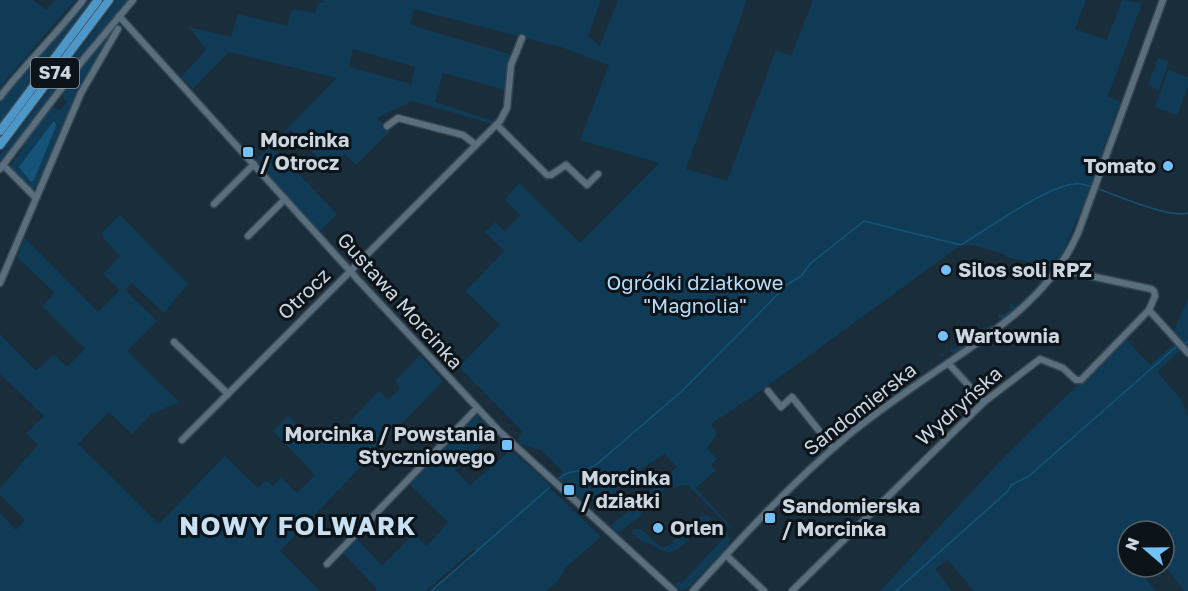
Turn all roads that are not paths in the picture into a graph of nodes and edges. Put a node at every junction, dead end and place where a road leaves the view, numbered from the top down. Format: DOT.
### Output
graph roads {
  1 [pos="83,0"];
  2 [pos="98,0"];
  3 [pos="109,0"];
  4 [pos="133,0"];
  5 [pos="1163,0"];
  6 [pos="119,16"];
  7 [pos="118,29"];
  8 [pos="522,38"];
  9 [pos="0,97"];
  10 [pos="498,123"];
  11 [pos="387,126"];
  12 [pos="0,131"];
  13 [pos="0,145"];
  14 [pos="476,145"];
  15 [pos="254,164"];
  16 [pos="2,167"];
  17 [pos="598,174"];
  18 [pos="36,198"];
  19 [pos="285,199"];
  20 [pos="214,204"];
  21 [pos="248,236"];
  22 [pos="1058,268"];
  23 [pos="351,271"];
  24 [pos="0,283"];
  25 [pos="1149,310"];
  26 [pos="174,342"];
  27 [pos="1186,351"];
  28 [pos="948,363"];
  29 [pos="768,391"];
  30 [pos="228,394"];
  31 [pos="984,402"];
  32 [pos="477,408"];
  33 [pos="182,440"];
  34 [pos="833,448"];
  35 [pos="726,555"];
  36 [pos="327,564"];
  37 [pos="674,591"];
  38 [pos="693,591"];
  39 [pos="764,591"];
  40 [pos="792,591"];
  1 -- 9 [label="street"];
  2 -- 12 [label="highway, S74"];
  3 -- 13 [label="highway, S74"];
  4 -- 6 [label="street"];
  5 -- 22 [label="street, Sandomierska"];
  6 -- 15 [label="street, Gustawa Morcinka"];
  6 -- 16 [label="street"];
  7 -- 18 [label="street"];
  8 -- 10 [label="street"];
  10 -- 14 [label="street, Otrocz"];
  10 -- 17 [label="street"];
  11 -- 14 [label="street"];
  14 -- 23 [label="street, Otrocz"];
  15 -- 19 [label="street, Gustawa Morcinka"];
  15 -- 20 [label="street"];
  16 -- 18 [label="street"];
  18 -- 24 [label="street"];
  19 -- 21 [label="street"];
  19 -- 23 [label="street, Gustawa Morcinka"];
  22 -- 25 [label="street"];
  22 -- 28 [label="street, Sandomierska"];
  23 -- 30 [label="street, Otrocz"];
  23 -- 32 [label="street, Gustawa Morcinka"];
  25 -- 27 [label="street"];
  25 -- 31 [label="street, Wydryńska"];
  26 -- 30 [label="street"];
  28 -- 31 [label="street"];
  28 -- 34 [label="street, Sandomierska"];
  29 -- 34 [label="street"];
  30 -- 33 [label="street, Otrocz"];
  31 -- 40 [label="street, Wydryńska"];
  32 -- 36 [label="street"];
  32 -- 37 [label="street, Gustawa Morcinka"];
  34 -- 35 [label="street, Sandomierska"];
  35 -- 38 [label="street, Sandomierska"];
  35 -- 39 [label="street"];
}
